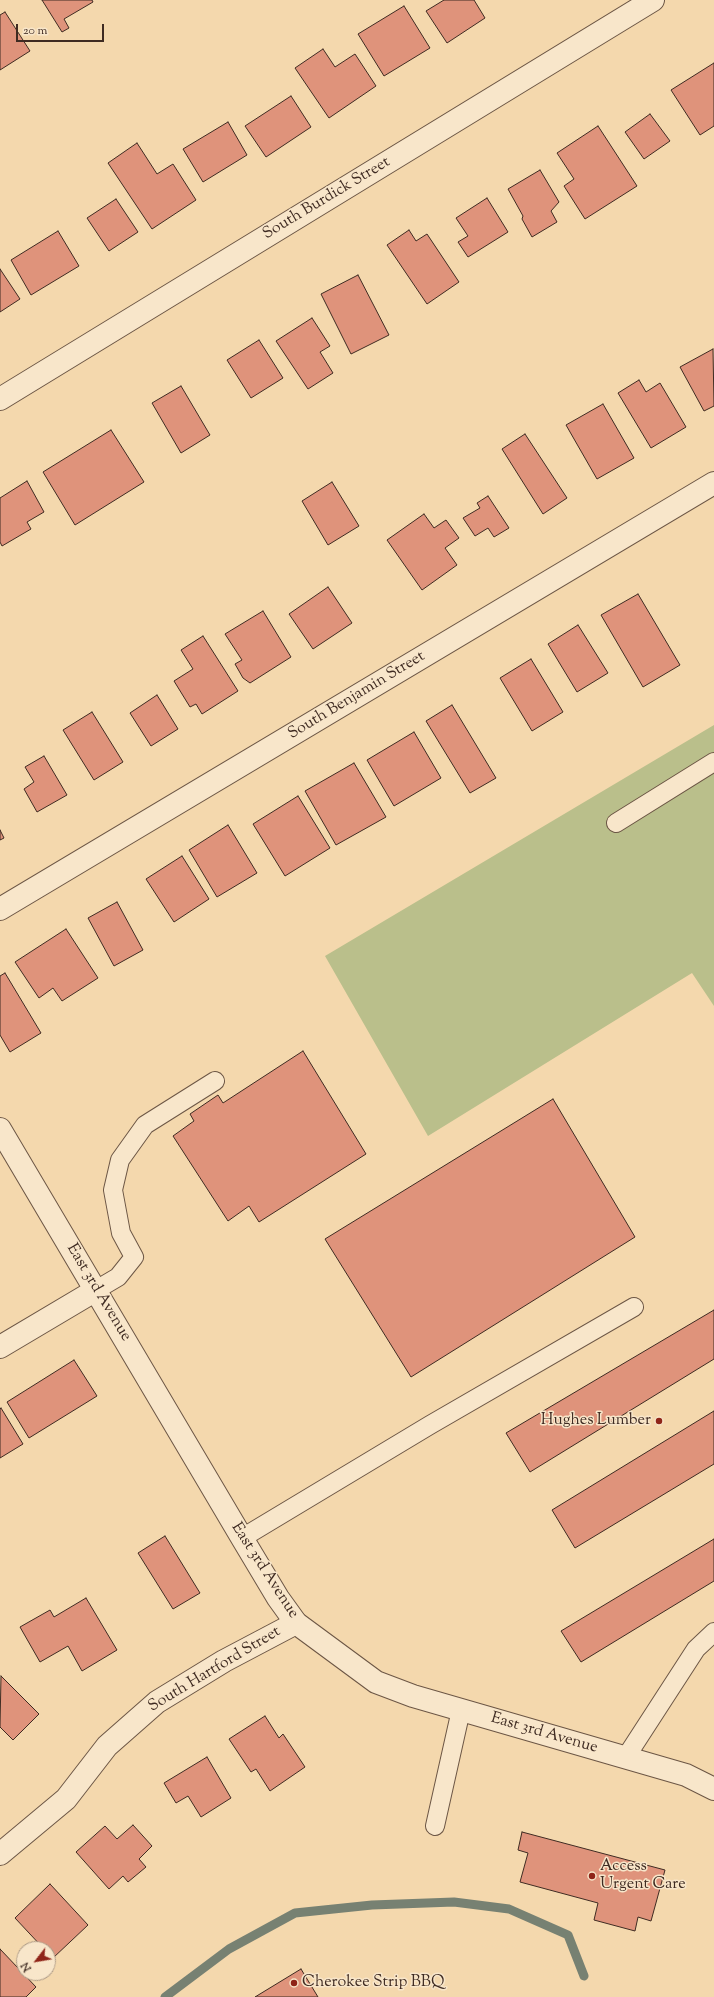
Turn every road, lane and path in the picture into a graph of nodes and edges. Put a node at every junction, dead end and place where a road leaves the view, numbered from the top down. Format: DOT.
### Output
graph roads {
  1 [pos="653,0"];
  2 [pos="0,399"];
  3 [pos="714,483"];
  4 [pos="714,762"];
  5 [pos="616,823"];
  6 [pos="0,909"];
  7 [pos="215,1080"];
  8 [pos="0,1129"];
  9 [pos="96,1290"];
  10 [pos="634,1308"];
  11 [pos="0,1347"];
  12 [pos="242,1538"];
  13 [pos="296,1622"];
  14 [pos="714,1632"];
  15 [pos="461,1710"];
  16 [pos="626,1757"];
  17 [pos="714,1789"];
  18 [pos="435,1826"];
  19 [pos="0,1854"];
  1 -- 2 [label="street, South Burdick Street"];
  3 -- 6 [label="street, South Benjamin Street"];
  4 -- 5 [label="lane"];
  7 -- 9 [label="lane"];
  8 -- 9 [label="street, East 3rd Avenue"];
  9 -- 11 [label="street"];
  9 -- 12 [label="street, East 3rd Avenue"];
  10 -- 12 [label="lane"];
  12 -- 13 [label="street, East 3rd Avenue"];
  13 -- 15 [label="street, East 3rd Avenue"];
  13 -- 19 [label="street, South Hartford Street"];
  14 -- 16 [label="lane"];
  15 -- 16 [label="street, East 3rd Avenue"];
  15 -- 18 [label="lane"];
  16 -- 17 [label="street, East 3rd Avenue"];
}
